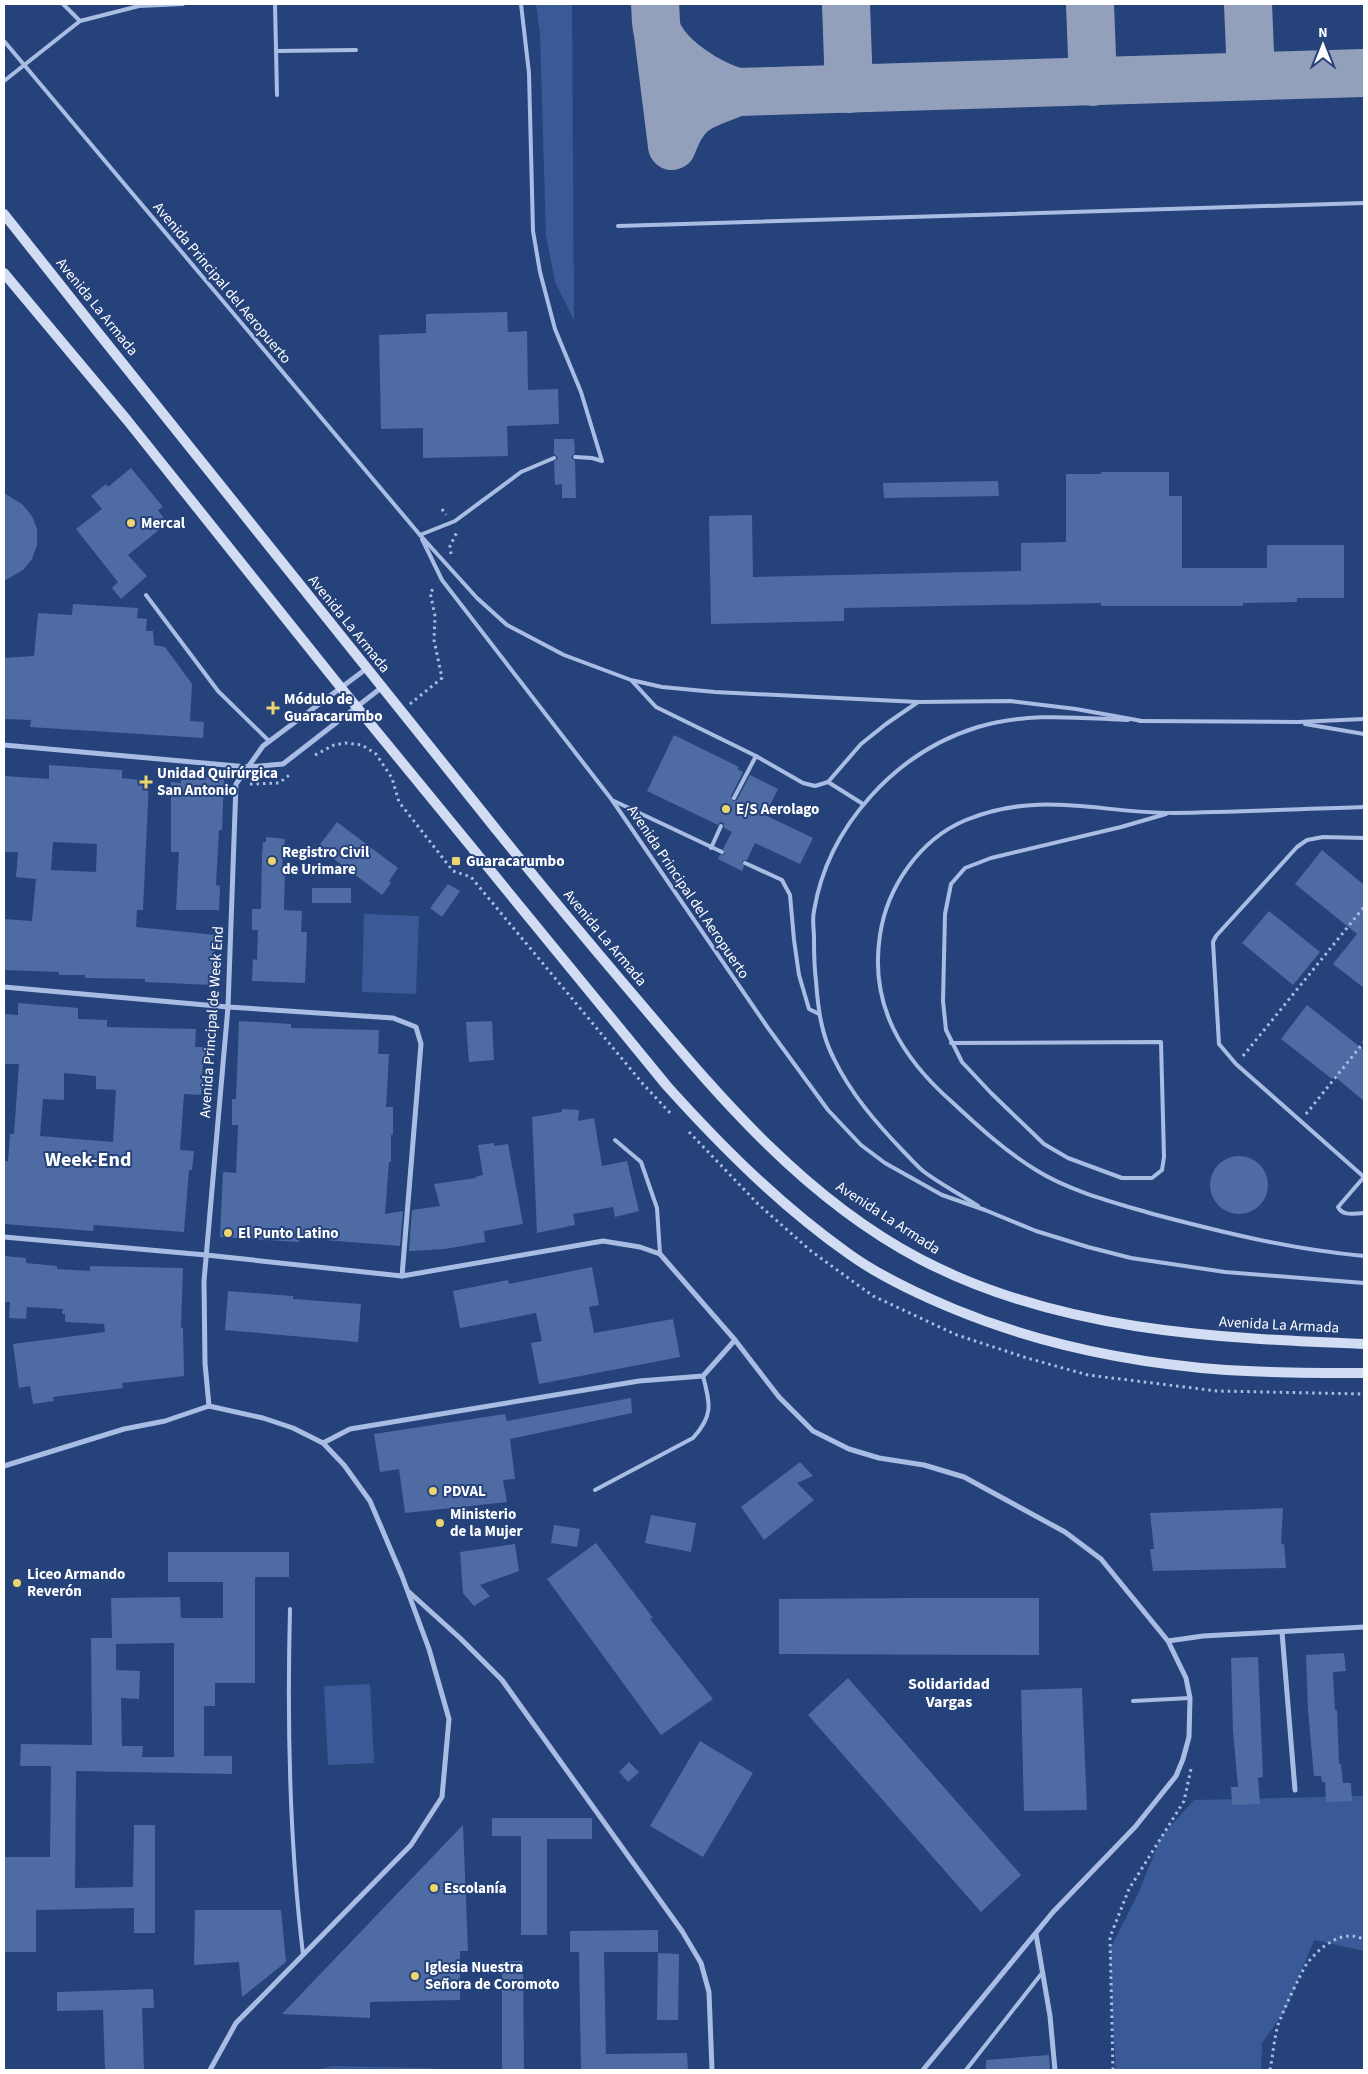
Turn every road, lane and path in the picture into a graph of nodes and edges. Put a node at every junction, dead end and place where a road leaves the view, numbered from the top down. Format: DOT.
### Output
graph roads {
  1 [pos="63,4"];
  2 [pos="183,4"];
  3 [pos="275,4"];
  4 [pos="521,4"];
  5 [pos="80,20"];
  6 [pos="4,40"];
  7 [pos="356,50"];
  8 [pos="277,51"];
  9 [pos="24,66"];
  10 [pos="4,81"];
  11 [pos="277,95"];
  12 [pos="1364,203"];
  13 [pos="4,214"];
  14 [pos="618,226"];
  15 [pos="4,274"];
  16 [pos="575,457"];
  17 [pos="554,458"];
  18 [pos="442,510"];
  19 [pos="452,522"];
  20 [pos="420,535"];
  21 [pos="451,570"];
  22 [pos="442,580"];
  23 [pos="146,595"];
  24 [pos="366,669"];
  25 [pos="631,680"];
  26 [pos="381,688"];
  27 [pos="342,689"];
  28 [pos="918,702"];
  29 [pos="358,707"];
  30 [pos="401,711"];
  31 [pos="1364,719"];
  32 [pos="1142,721"];
  33 [pos="1298,722"];
  34 [pos="377,730"];
  35 [pos="1364,734"];
  36 [pos="269,741"];
  37 [pos="358,744"];
  38 [pos="4,745"];
  39 [pos="756,756"];
  40 [pos="248,767"];
  41 [pos="828,782"];
  42 [pos="734,798"];
  43 [pos="612,800"];
  44 [pos="863,804"];
  45 [pos="1364,807"];
  46 [pos="1170,813"];
  47 [pos="721,826"];
  48 [pos="1364,838"];
  49 [pos="711,848"];
  50 [pos="722,852"];
  51 [pos="745,863"];
  52 [pos="1364,907"];
  53 [pos="4,987"];
  54 [pos="228,1007"];
  55 [pos="819,1014"];
  56 [pos="1364,1042"];
  57 [pos="951,1043"];
  58 [pos="1236,1064"];
  59 [pos="1300,1121"];
  60 [pos="615,1140"];
  61 [pos="1364,1177"];
  62 [pos="984,1210"];
  63 [pos="1364,1213"];
  64 [pos="4,1238"];
  65 [pos="660,1254"];
  66 [pos="206,1255"];
  67 [pos="1364,1256"];
  68 [pos="402,1276"];
  69 [pos="1364,1283"];
  70 [pos="735,1340"];
  71 [pos="1364,1344"];
  72 [pos="1364,1373"];
  73 [pos="703,1376"];
  74 [pos="209,1406"];
  75 [pos="323,1443"];
  76 [pos="4,1466"];
  77 [pos="595,1490"];
  78 [pos="408,1592"];
  79 [pos="290,1609"];
  80 [pos="1364,1627"];
  81 [pos="1282,1632"];
  82 [pos="1168,1641"];
  83 [pos="1190,1698"];
  84 [pos="1134,1701"];
  85 [pos="1192,1767"];
  86 [pos="1295,1790"];
  87 [pos="1036,1934"];
  88 [pos="1364,1940"];
  89 [pos="303,1954"];
  90 [pos="1042,1973"];
  91 [pos="210,2070"];
  92 [pos="712,2070"];
  93 [pos="923,2070"];
  94 [pos="966,2070"];
  95 [pos="1055,2070"];
  96 [pos="1114,2070"];
  97 [pos="1270,2070"];
  1 -- 5 [label="lane"];
  2 -- 5 [label="lane"];
  3 -- 8 [label="lane"];
  4 -- 16 [label="lane"];
  5 -- 9 [label="lane"];
  6 -- 9 [label="lane, Avenida Principal del Aeropuerto"];
  7 -- 8 [label="lane"];
  8 -- 11 [label="lane"];
  9 -- 10 [label="lane"];
  9 -- 20 [label="lane, Avenida Principal del Aeropuerto"];
  12 -- 14 [label="lane"];
  13 -- 24 [label="main road, Avenida La Armada"];
  15 -- 27 [label="main road"];
  17 -- 19 [label="lane"];
  18 -- 19 [label="path"];
  19 -- 20 [label="lane"];
  19 -- 21 [label="path"];
  20 -- 21 [label="lane, Avenida Principal del Aeropuerto"];
  20 -- 22 [label="lane, Avenida Principal del Aeropuerto"];
  21 -- 25 [label="lane, Avenida Principal del Aeropuerto"];
  22 -- 30 [label="path"];
  22 -- 43 [label="lane, Avenida Principal del Aeropuerto"];
  23 -- 36 [label="lane"];
  24 -- 26 [label="main road, Avenida La Armada"];
  24 -- 27 [label="street, Avenida Principal de Week End"];
  25 -- 28 [label="lane, Avenida Principal del Aeropuerto"];
  25 -- 39 [label="lane"];
  26 -- 29 [label="street"];
  26 -- 30 [label="main road, Avenida La Armada"];
  27 -- 29 [label="main road"];
  27 -- 36 [label="street, Avenida Principal de Week End"];
  28 -- 32 [label="lane, Avenida Principal del Aeropuerto"];
  28 -- 41 [label="lane"];
  29 -- 34 [label="main road"];
  29 -- 40 [label="street"];
  30 -- 71 [label="main road, Avenida La Armada"];
  31 -- 33 [label="lane, Avenida Principal del Aeropuerto"];
  32 -- 33 [label="lane, Avenida Principal del Aeropuerto"];
  32 -- 44 [label="lane, Avenida Principal del Aeropuerto"];
  33 -- 35 [label="lane"];
  34 -- 37 [label="path"];
  34 -- 72 [label="main road"];
  36 -- 40 [label="street, Avenida Principal de Week End"];
  38 -- 40 [label="street"];
  39 -- 41 [label="lane"];
  39 -- 42 [label="lane"];
  40 -- 54 [label="street, Avenida Principal de Week End"];
  41 -- 44 [label="lane"];
  43 -- 49 [label="lane"];
  43 -- 62 [label="lane, Avenida Principal del Aeropuerto"];
  44 -- 55 [label="lane, Avenida Principal del Aeropuerto"];
  45 -- 46 [label="lane"];
  46 -- 57 [label="lane"];
  46 -- 67 [label="lane"];
  47 -- 49 [label="lane"];
  48 -- 58 [label="lane"];
  49 -- 50 [label="lane"];
  51 -- 55 [label="lane"];
  52 -- 58 [label="path"];
  53 -- 54 [label="street"];
  54 -- 66 [label="street, Avenida Principal de Week End"];
  54 -- 68 [label="street"];
  55 -- 62 [label="lane, Avenida Principal del Aeropuerto"];
  56 -- 59 [label="path"];
  57 -- 57 [label="lane"];
  58 -- 59 [label="lane"];
  59 -- 61 [label="lane"];
  60 -- 65 [label="lane"];
  61 -- 63 [label="lane"];
  62 -- 69 [label="lane, Avenida Principal del Aeropuerto"];
  64 -- 66 [label="street"];
  65 -- 68 [label="street"];
  65 -- 70 [label="street"];
  66 -- 68 [label="street"];
  66 -- 74 [label="street, Avenida Principal de Week End"];
  70 -- 73 [label="street"];
  70 -- 82 [label="street"];
  73 -- 75 [label="street"];
  73 -- 77 [label="lane"];
  74 -- 75 [label="street"];
  74 -- 76 [label="street"];
  75 -- 78 [label="street"];
  78 -- 89 [label="street"];
  78 -- 92 [label="street"];
  79 -- 89 [label="lane"];
  80 -- 81 [label="street"];
  81 -- 82 [label="street"];
  81 -- 86 [label="street"];
  82 -- 83 [label="street"];
  83 -- 84 [label="lane"];
  83 -- 87 [label="street"];
  85 -- 96 [label="path"];
  87 -- 90 [label="street"];
  87 -- 93 [label="street"];
  88 -- 97 [label="path"];
  89 -- 91 [label="street"];
  90 -- 94 [label="lane"];
  90 -- 95 [label="street"];
}
